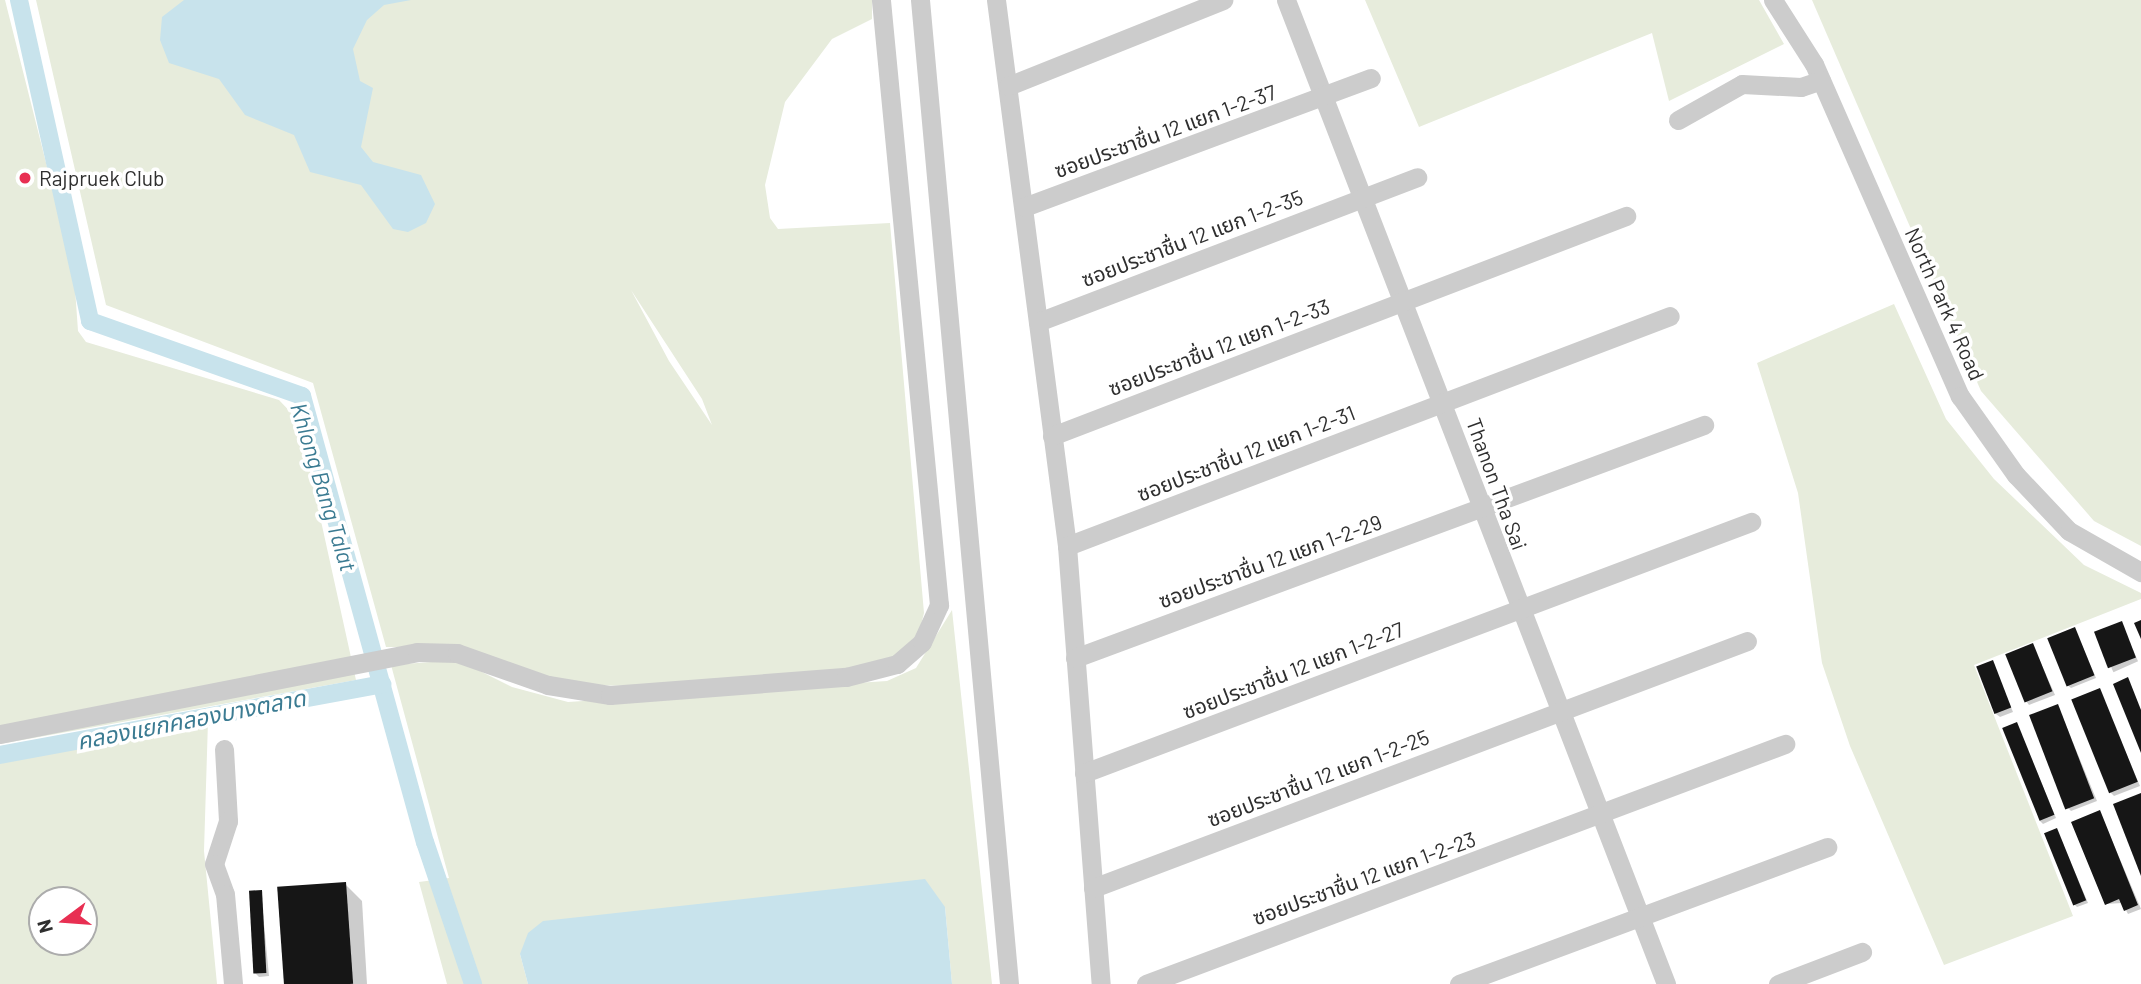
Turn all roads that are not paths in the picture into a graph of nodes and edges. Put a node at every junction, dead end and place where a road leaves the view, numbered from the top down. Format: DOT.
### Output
graph roads {
  1 [pos="881,0"];
  2 [pos="920,0"];
  3 [pos="996,0"];
  4 [pos="1223,0"];
  5 [pos="1286,0"];
  6 [pos="1773,0"];
  7 [pos="1371,78"];
  8 [pos="1821,80"];
  9 [pos="1008,86"];
  10 [pos="1322,97"];
  11 [pos="1678,120"];
  12 [pos="1417,177"];
  13 [pos="1363,197"];
  14 [pos="1024,207"];
  15 [pos="1626,216"];
  16 [pos="1403,300"];
  17 [pos="1670,316"];
  18 [pos="1038,322"];
  19 [pos="1442,402"];
  20 [pos="1704,425"];
  21 [pos="1052,436"];
  22 [pos="1480,507"];
  23 [pos="1751,522"];
  24 [pos="1067,546"];
  25 [pos="2141,572"];
  26 [pos="1518,609"];
  27 [pos="1747,641"];
  28 [pos="1075,658"];
  29 [pos="1558,712"];
  30 [pos="0,734"];
  31 [pos="1785,744"];
  32 [pos="224,749"];
  33 [pos="1084,773"];
  34 [pos="1598,816"];
  35 [pos="1827,847"];
  36 [pos="1093,888"];
  37 [pos="1639,916"];
  38 [pos="1862,952"];
  39 [pos="233,984"];
  40 [pos="1009,984"];
  41 [pos="1101,984"];
  42 [pos="1146,984"];
  43 [pos="1459,984"];
  44 [pos="1666,984"];
  45 [pos="1778,984"];
  1 -- 30 [label="street"];
  2 -- 40 [label="street"];
  3 -- 9 [label="street"];
  4 -- 9 [label="street"];
  5 -- 10 [label="street, Thanon Tha Sai"];
  6 -- 8 [label="street, North Park 4 Road"];
  7 -- 10 [label="street, ซอยประชาชื่น 12 แยก 1-2-37"];
  8 -- 11 [label="street"];
  8 -- 25 [label="street, North Park 4 Road"];
  9 -- 14 [label="street"];
  10 -- 13 [label="street, Thanon Tha Sai"];
  10 -- 14 [label="street, ซอยประชาชื่น 12 แยก 1-2-37"];
  12 -- 13 [label="street, ซอยประชาชื่น 12 แยก 1-2-35"];
  13 -- 16 [label="street, Thanon Tha Sai"];
  13 -- 18 [label="street, ซอยประชาชื่น 12 แยก 1-2-35"];
  14 -- 18 [label="street"];
  15 -- 16 [label="street, ซอยประชาชื่น 12 แยก 1-2-33"];
  16 -- 19 [label="street, Thanon Tha Sai"];
  16 -- 21 [label="street, ซอยประชาชื่น 12 แยก 1-2-33"];
  17 -- 19 [label="street, ซอยประชาชื่น 12 แยก 1-2-31"];
  18 -- 21 [label="street"];
  19 -- 22 [label="street, Thanon Tha Sai"];
  19 -- 24 [label="street, ซอยประชาชื่น 12 แยก 1-2-31"];
  20 -- 22 [label="street, ซอยประชาชื่น 12 แยก 1-2-29"];
  21 -- 24 [label="street"];
  22 -- 26 [label="street, Thanon Tha Sai"];
  22 -- 28 [label="street, ซอยประชาชื่น 12 แยก 1-2-29"];
  23 -- 26 [label="street, ซอยประชาชื่น 12 แยก 1-2-27"];
  24 -- 28 [label="street"];
  26 -- 29 [label="street, Thanon Tha Sai"];
  26 -- 33 [label="street, ซอยประชาชื่น 12 แยก 1-2-27"];
  27 -- 29 [label="street, ซอยประชาชื่น 12 แยก 1-2-25"];
  28 -- 33 [label="street"];
  29 -- 34 [label="street, Thanon Tha Sai"];
  29 -- 36 [label="street, ซอยประชาชื่น 12 แยก 1-2-25"];
  31 -- 34 [label="street, ซอยประชาชื่น 12 แยก 1-2-23"];
  32 -- 39 [label="street"];
  33 -- 36 [label="street"];
  34 -- 37 [label="street, Thanon Tha Sai"];
  34 -- 42 [label="street, ซอยประชาชื่น 12 แยก 1-2-23"];
  35 -- 37 [label="street"];
  36 -- 41 [label="street"];
  37 -- 43 [label="street"];
  37 -- 44 [label="street, Thanon Tha Sai"];
  38 -- 45 [label="street"];
}
